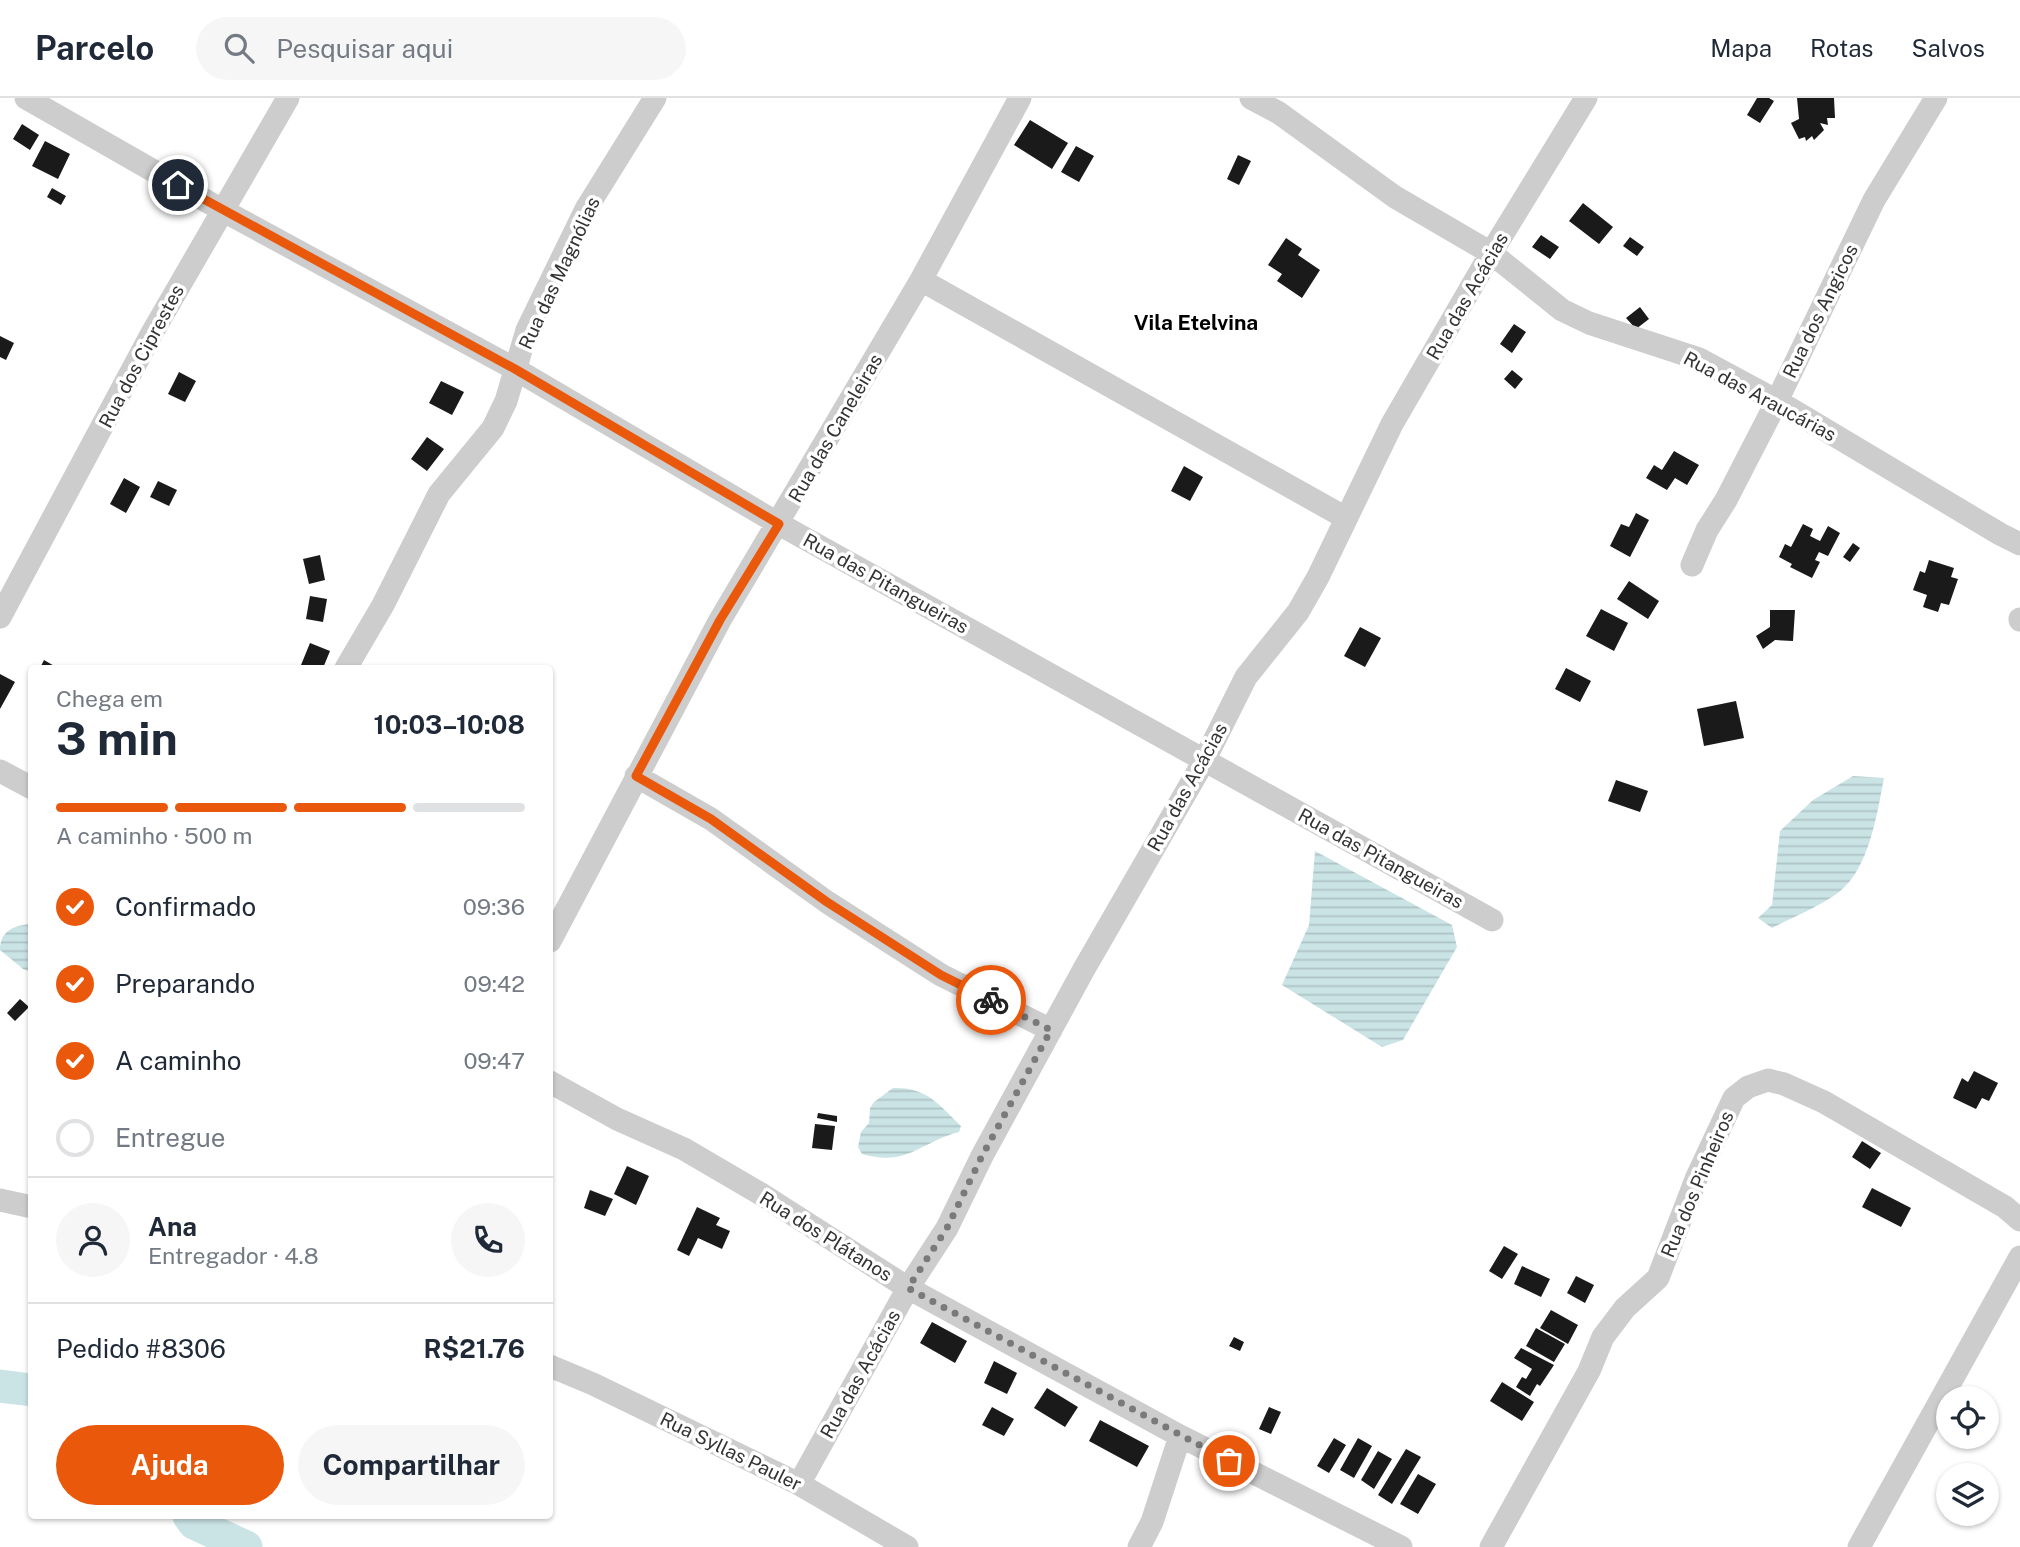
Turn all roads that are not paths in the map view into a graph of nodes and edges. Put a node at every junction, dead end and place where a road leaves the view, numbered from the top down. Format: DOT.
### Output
graph roads {
  1 [pos="26,98"];
  2 [pos="288,98"];
  3 [pos="655,98"];
  4 [pos="1020,98"];
  5 [pos="1251,98"];
  6 [pos="1586,98"];
  7 [pos="1936,98"];
  8 [pos="222,210"];
  9 [pos="1491,253"];
  10 [pos="921,280"];
  11 [pos="515,369"];
  12 [pos="1777,401"];
  13 [pos="1346,518"];
  14 [pos="779,524"];
  15 [pos="2020,544"];
  16 [pos="1692,565"];
  17 [pos="0,617"];
  18 [pos="348,665"];
  19 [pos="1204,761"];
  20 [pos="0,771"];
  21 [pos="636,776"];
  22 [pos="28,786"];
  23 [pos="1492,920"];
  24 [pos="553,935"];
  25 [pos="1051,1030"];
  26 [pos="553,1084"];
  27 [pos="0,1200"];
  28 [pos="28,1206"];
  29 [pos="2020,1220"];
  30 [pos="2020,1257"];
  31 [pos="908,1288"];
  32 [pos="553,1367"];
  33 [pos="1180,1436"];
  34 [pos="799,1483"];
  35 [pos="907,1547"];
  36 [pos="1139,1547"];
  37 [pos="1401,1547"];
  38 [pos="1491,1547"];
  39 [pos="1859,1547"];
  1 -- 8 [label="street, Rua das Pitangueiras"];
  2 -- 8 [label="street, Rua dos Ciprestes"];
  3 -- 11 [label="street, Rua das Magnólias"];
  4 -- 10 [label="street, Rua das Caneleiras"];
  5 -- 9 [label="street, Rua das Araucárias"];
  6 -- 9 [label="street, Rua das Acácias"];
  7 -- 12 [label="street, Rua dos Angicos"];
  8 -- 11 [label="street, Rua das Pitangueiras"];
  8 -- 17 [label="street, Rua dos Ciprestes"];
  9 -- 12 [label="street, Rua das Araucárias"];
  9 -- 13 [label="street, Rua das Acácias"];
  10 -- 13 [label="street"];
  10 -- 14 [label="street, Rua das Caneleiras"];
  11 -- 14 [label="street, Rua das Pitangueiras"];
  11 -- 18 [label="street, Rua das Magnólias"];
  12 -- 15 [label="street, Rua das Araucárias"];
  12 -- 16 [label="street, Rua dos Angicos"];
  13 -- 19 [label="street, Rua das Acácias"];
  14 -- 19 [label="street, Rua das Pitangueiras"];
  14 -- 21 [label="street, Rua das Caneleiras"];
  19 -- 23 [label="street, Rua das Pitangueiras"];
  19 -- 25 [label="street, Rua das Acácias"];
  20 -- 22 [label="street"];
  21 -- 24 [label="street, Rua das Caneleiras"];
  21 -- 25 [label="street"];
  25 -- 31 [label="street, Rua das Acácias"];
  26 -- 31 [label="street, Rua dos Plátanos"];
  27 -- 28 [label="street"];
  29 -- 38 [label="street, Rua dos Pinheiros"];
  30 -- 39 [label="street"];
  31 -- 33 [label="street, Rua dos Plátanos"];
  31 -- 34 [label="street, Rua das Acácias"];
  32 -- 34 [label="street, Rua Syllas Pauler"];
  33 -- 36 [label="street"];
  33 -- 37 [label="street, Rua dos Plátanos"];
  34 -- 35 [label="street, Rua Syllas Pauler"];
}
